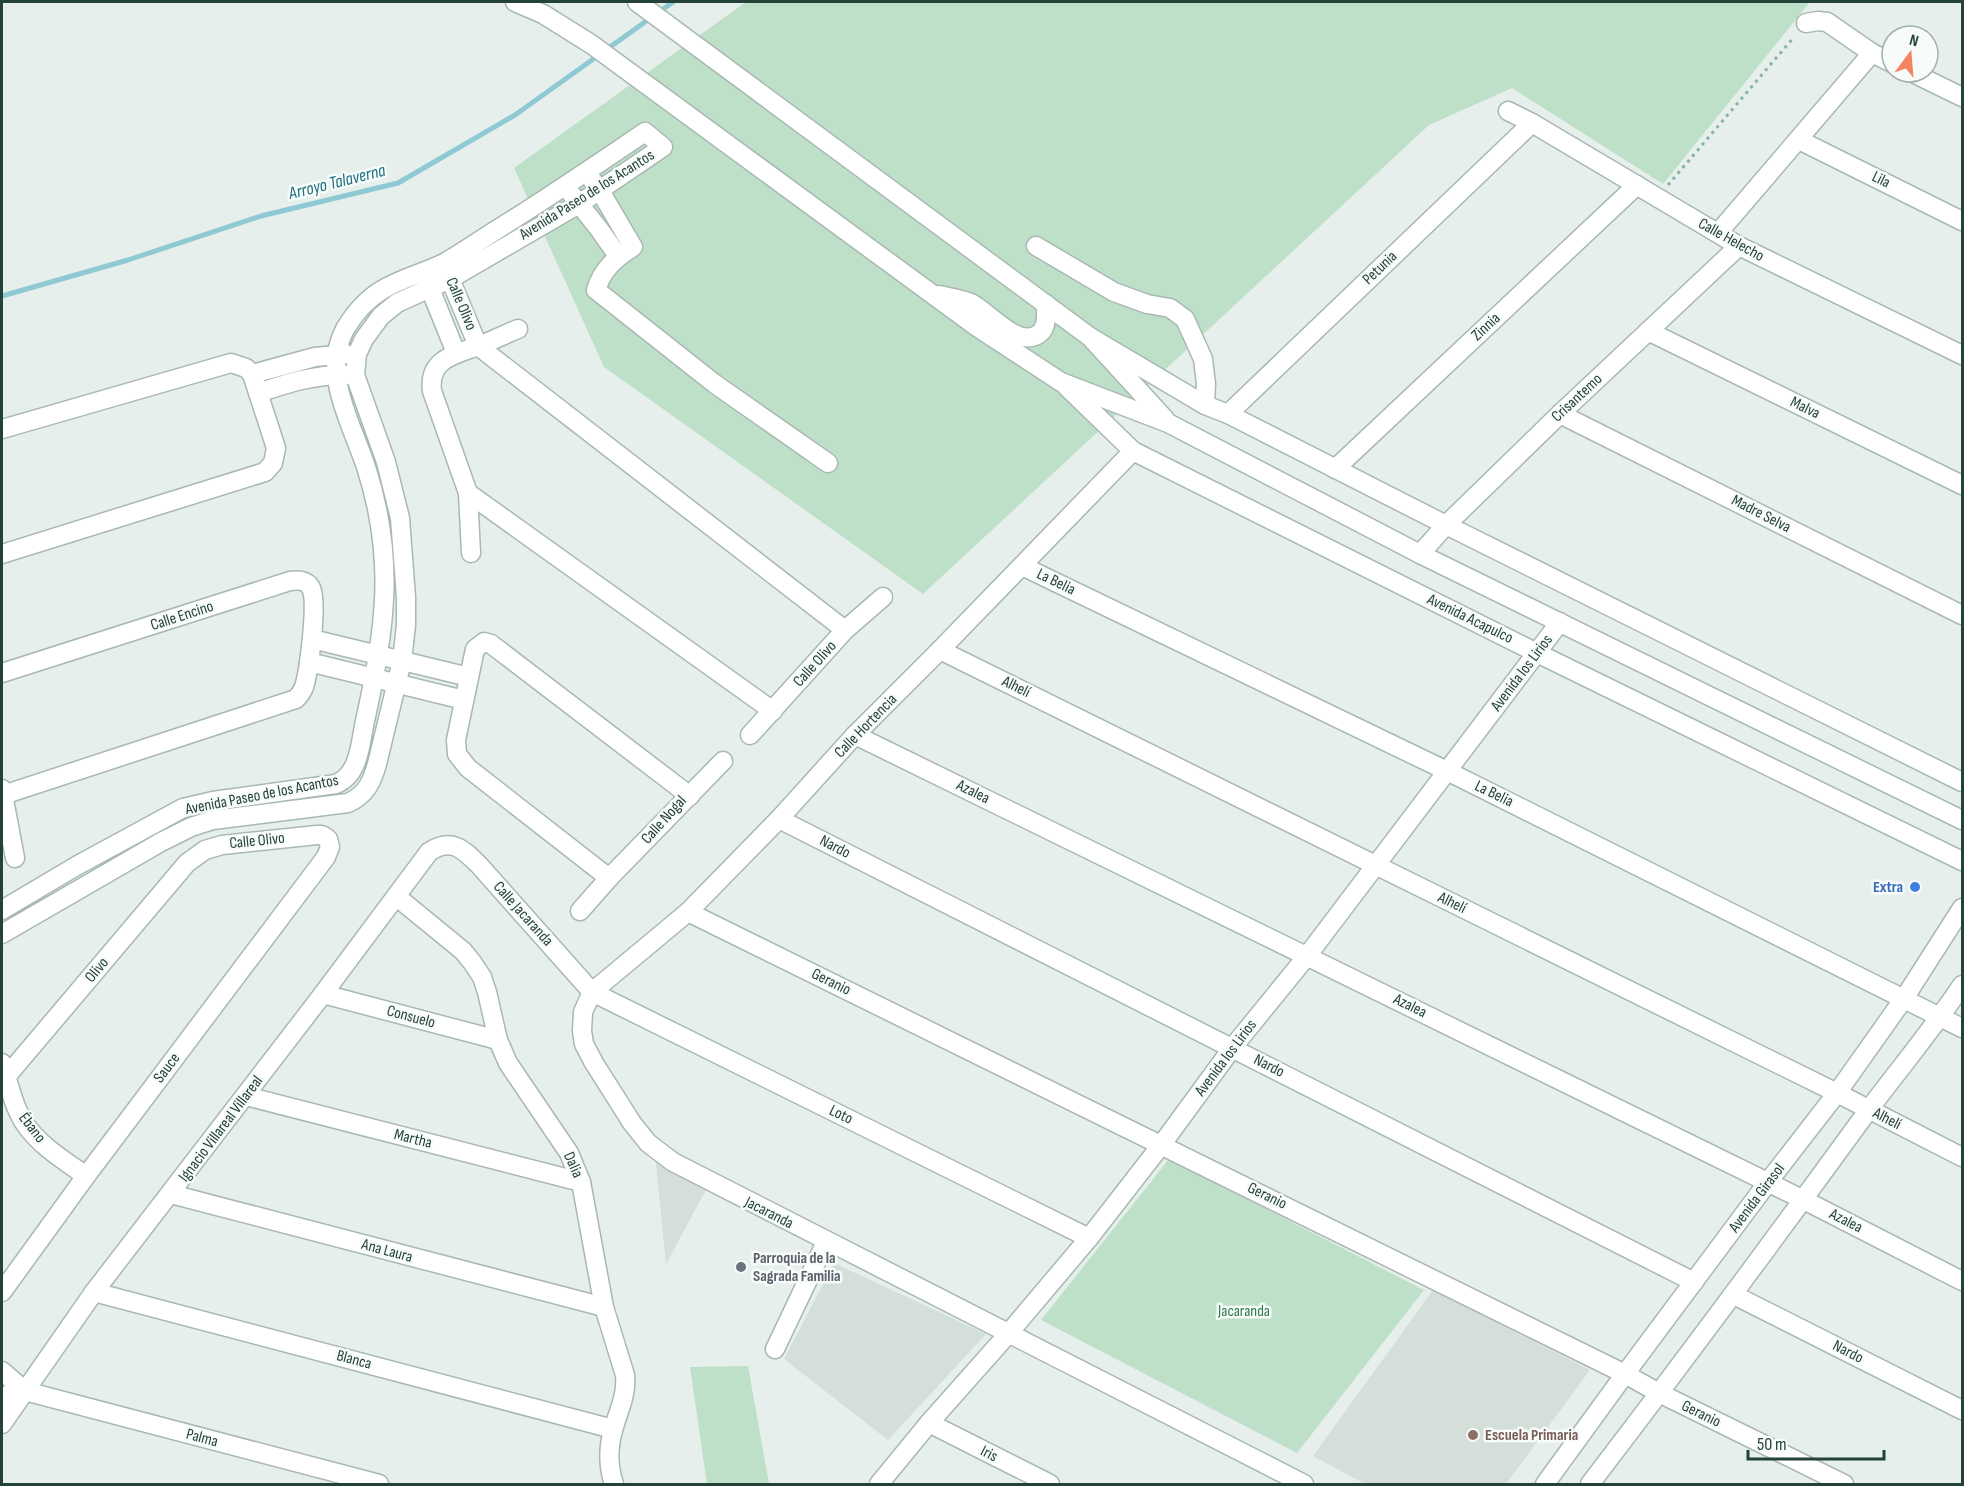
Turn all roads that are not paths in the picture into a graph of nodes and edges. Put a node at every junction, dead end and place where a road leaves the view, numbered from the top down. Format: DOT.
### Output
graph roads {
  1 [pos="515,2"];
  2 [pos="637,2"];
  3 [pos="1806,23"];
  4 [pos="1872,53"];
  5 [pos="1880,57"];
  6 [pos="1935,84"];
  7 [pos="1962,97"];
  8 [pos="1508,111"];
  9 [pos="1532,123"];
  10 [pos="1799,140"];
  11 [pos="585,172"];
  12 [pos="1637,185"];
  13 [pos="565,187"];
  14 [pos="599,189"];
  15 [pos="579,204"];
  16 [pos="1962,221"];
  17 [pos="1718,233"];
  18 [pos="1036,246"];
  19 [pos="1739,246"];
  20 [pos="618,256"];
  21 [pos="447,271"];
  22 [pos="426,279"];
  23 [pos="932,293"];
  24 [pos="1046,304"];
  25 [pos="518,328"];
  26 [pos="1648,331"];
  27 [pos="1090,337"];
  28 [pos="478,346"];
  29 [pos="456,353"];
  30 [pos="336,354"];
  31 [pos="357,354"];
  32 [pos="1962,355"];
  33 [pos="252,374"];
  34 [pos="335,374"];
  35 [pos="355,375"];
  36 [pos="1061,382"];
  37 [pos="258,393"];
  38 [pos="1205,405"];
  39 [pos="1228,414"];
  40 [pos="1560,414"];
  41 [pos="1168,423"];
  42 [pos="2,429"];
  43 [pos="1133,452"];
  44 [pos="828,464"];
  45 [pos="1335,469"];
  46 [pos="1962,485"];
  47 [pos="468,494"];
  48 [pos="1446,525"];
  49 [pos="471,553"];
  50 [pos="2,554"];
  51 [pos="1420,554"];
  52 [pos="1022,566"];
  53 [pos="883,597"];
  54 [pos="1962,615"];
  55 [pos="1560,622"];
  56 [pos="845,630"];
  57 [pos="312,639"];
  58 [pos="940,650"];
  59 [pos="1537,653"];
  60 [pos="378,655"];
  61 [pos="402,661"];
  62 [pos="309,662"];
  63 [pos="2,673"];
  64 [pos="374,678"];
  65 [pos="469,678"];
  66 [pos="397,684"];
  67 [pos="464,700"];
  68 [pos="773,711"];
  69 [pos="750,735"];
  70 [pos="855,735"];
  71 [pos="723,761"];
  72 [pos="1447,771"];
  73 [pos="1962,782"];
  74 [pos="2,792"];
  75 [pos="690,796"];
  76 [pos="779,819"];
  77 [pos="1962,820"];
  78 [pos="329,843"];
  79 [pos="448,845"];
  80 [pos="15,858"];
  81 [pos="1962,861"];
  82 [pos="187,863"];
  83 [pos="1376,866"];
  84 [pos="609,878"];
  85 [pos="397,897"];
  86 [pos="1962,908"];
  87 [pos="2,909"];
  88 [pos="580,911"];
  89 [pos="688,912"];
  90 [pos="2,934"];
  91 [pos="1307,956"];
  92 [pos="1962,985"];
  93 [pos="592,992"];
  94 [pos="323,994"];
  95 [pos="1905,998"];
  96 [pos="1941,1017"];
  97 [pos="1962,1028"];
  98 [pos="498,1040"];
  99 [pos="1233,1047"];
  100 [pos="4,1070"];
  101 [pos="1837,1093"];
  102 [pos="246,1096"];
  103 [pos="1869,1110"];
  104 [pos="1162,1144"];
  105 [pos="1962,1157"];
  106 [pos="86,1176"];
  107 [pos="581,1182"];
  108 [pos="1768,1182"];
  109 [pos="171,1194"];
  110 [pos="1804,1200"];
  111 [pos="1089,1238"];
  112 [pos="826,1242"];
  113 [pos="1694,1281"];
  114 [pos="1962,1281"];
  115 [pos="2,1292"];
  116 [pos="94,1292"];
  117 [pos="1734,1295"];
  118 [pos="604,1307"];
  119 [pos="1008,1334"];
  120 [pos="775,1349"];
  121 [pos="2,1371"];
  122 [pos="1625,1374"];
  123 [pos="25,1391"];
  124 [pos="1659,1393"];
  125 [pos="2,1404"];
  126 [pos="1962,1410"];
  127 [pos="2,1424"];
  128 [pos="928,1424"];
  129 [pos="613,1429"];
  130 [pos="344,1480"];
  131 [pos="379,1485"];
  132 [pos="614,1485"];
  133 [pos="879,1485"];
  134 [pos="1050,1485"];
  135 [pos="1304,1485"];
  136 [pos="1545,1485"];
  137 [pos="1590,1485"];
  138 [pos="1844,1485"];
  1 -- 23 [label="street"];
  2 -- 24 [label="street"];
  3 -- 4 [label="street"];
  4 -- 5 [label="street"];
  4 -- 10 [label="street"];
  6 -- 7 [label="street"];
  8 -- 9 [label="street, Calle Helecho"];
  9 -- 12 [label="street, Calle Helecho"];
  9 -- 39 [label="street, Petunia"];
  10 -- 16 [label="street, Lila"];
  10 -- 17 [label="street"];
  11 -- 13 [label="street, Avenida Paseo de los Acantos"];
  11 -- 14 [label="street"];
  11 -- 14 [label="street, Avenida Paseo de los Acantos"];
  12 -- 17 [label="street, Calle Helecho"];
  12 -- 45 [label="street, Zinnia"];
  13 -- 15 [label="street"];
  13 -- 21 [label="street, Avenida Paseo de los Acantos"];
  14 -- 15 [label="street, Avenida Paseo de los Acantos"];
  14 -- 20 [label="street"];
  15 -- 20 [label="street"];
  15 -- 21 [label="street, Avenida Paseo de los Acantos"];
  17 -- 19 [label="street, Calle Helecho"];
  18 -- 38 [label="street"];
  19 -- 26 [label="street, Crisantemo"];
  19 -- 32 [label="street, Calle Helecho"];
  20 -- 44 [label="street"];
  21 -- 22 [label="street, Avenida Paseo de los Acantos"];
  21 -- 28 [label="street, Calle Olivo"];
  22 -- 29 [label="street, Calle Olivo"];
  22 -- 30 [label="street, Avenida Paseo de los Acantos"];
  22 -- 31 [label="street, Avenida Paseo de los Acantos"];
  23 -- 24 [label="street"];
  23 -- 36 [label="street"];
  24 -- 27 [label="street"];
  25 -- 28 [label="street, Calle Olivo"];
  26 -- 40 [label="street, Crisantemo"];
  26 -- 46 [label="street, Malva"];
  27 -- 38 [label="street"];
  27 -- 41 [label="street"];
  28 -- 29 [label="street, Calle Olivo"];
  28 -- 56 [label="street, Calle Olivo"];
  29 -- 47 [label="street, Calle Olivo"];
  30 -- 31 [label="street"];
  30 -- 33 [label="street"];
  30 -- 34 [label="street, Avenida Paseo de los Acantos"];
  31 -- 35 [label="street, Avenida Paseo de los Acantos"];
  33 -- 37 [label="street"];
  33 -- 42 [label="street"];
  34 -- 35 [label="street"];
  34 -- 37 [label="street"];
  34 -- 60 [label="street, Avenida Paseo de los Acantos"];
  35 -- 61 [label="street, Avenida Paseo de los Acantos"];
  36 -- 41 [label="street"];
  36 -- 43 [label="street, Avenida Acapulco"];
  37 -- 50 [label="street"];
  38 -- 39 [label="street"];
  39 -- 45 [label="street"];
  40 -- 48 [label="street, Crisantemo"];
  40 -- 54 [label="street, Madre Selva"];
  41 -- 51 [label="street"];
  43 -- 52 [label="street, Calle Hortencia"];
  43 -- 59 [label="street, Avenida Acapulco"];
  45 -- 48 [label="street"];
  47 -- 49 [label="street, Calle Olivo"];
  47 -- 68 [label="street"];
  48 -- 51 [label="street, Crisantemo"];
  48 -- 73 [label="street"];
  51 -- 55 [label="street"];
  52 -- 58 [label="street, Calle Hortencia"];
  52 -- 72 [label="street, La Belia"];
  53 -- 56 [label="street"];
  55 -- 59 [label="street, Avenida los Lirios"];
  55 -- 77 [label="street"];
  56 -- 68 [label="street, Calle Olivo"];
  57 -- 60 [label="street"];
  57 -- 62 [label="street, Calle Encino"];
  57 -- 63 [label="street, Calle Encino"];
  58 -- 70 [label="street, Calle Hortencia"];
  58 -- 83 [label="street, Alhelí"];
  59 -- 72 [label="street, Avenida los Lirios"];
  59 -- 81 [label="street, Avenida Acapulco"];
  60 -- 61 [label="street"];
  60 -- 64 [label="street, Avenida Paseo de los Acantos"];
  61 -- 65 [label="street"];
  61 -- 66 [label="street, Avenida Paseo de los Acantos"];
  62 -- 64 [label="street"];
  62 -- 74 [label="street, Calle Encino"];
  64 -- 66 [label="street"];
  64 -- 87 [label="street, Avenida Paseo de los Acantos"];
  65 -- 67 [label="street, Calle Nogal"];
  65 -- 75 [label="street, Calle Nogal"];
  66 -- 67 [label="street"];
  66 -- 90 [label="street, Avenida Paseo de los Acantos"];
  67 -- 84 [label="street, Calle Nogal"];
  68 -- 69 [label="street, Calle Olivo"];
  70 -- 76 [label="street, Calle Hortencia"];
  70 -- 91 [label="street, Azalea"];
  71 -- 75 [label="street"];
  72 -- 83 [label="street, Avenida los Lirios"];
  72 -- 95 [label="street, La Belia"];
  74 -- 80 [label="street, Calle Encino"];
  75 -- 84 [label="street, Calle Nogal"];
  76 -- 89 [label="street, Calle Hortencia"];
  76 -- 99 [label="street, Nardo"];
  78 -- 82 [label="street, Calle Olivo"];
  78 -- 106 [label="street, Sauce"];
  79 -- 85 [label="street, Ignacio Villareal Villareal"];
  79 -- 93 [label="street, Calle Jacaranda"];
  82 -- 100 [label="street, Olivo"];
  83 -- 91 [label="street, Avenida los Lirios"];
  83 -- 101 [label="street, Alhelí"];
  84 -- 88 [label="street"];
  85 -- 94 [label="street, Ignacio Villareal Villareal"];
  85 -- 98 [label="street, Dalia"];
  86 -- 95 [label="street, Avenida Girasol"];
  89 -- 93 [label="street, Calle Hortencia"];
  89 -- 104 [label="street, Geranio"];
  91 -- 99 [label="street, Avenida los Lirios"];
  91 -- 108 [label="street, Azalea"];
  92 -- 96 [label="street"];
  93 -- 111 [label="street, Loto"];
  93 -- 112 [label="street, Jacaranda"];
  94 -- 98 [label="street, Consuelo"];
  94 -- 102 [label="street, Ignacio Villareal Villareal"];
  95 -- 96 [label="street, La Belia"];
  95 -- 101 [label="street, Avenida Girasol"];
  96 -- 97 [label="street, La Belia"];
  96 -- 103 [label="street"];
  98 -- 107 [label="street, Dalia"];
  99 -- 104 [label="street, Avenida los Lirios"];
  99 -- 113 [label="street, Nardo"];
  100 -- 106 [label="street, Ébano"];
  101 -- 103 [label="street, Alhelí"];
  101 -- 108 [label="street, Avenida Girasol"];
  102 -- 107 [label="street, Martha"];
  102 -- 109 [label="street, Ignacio Villareal Villareal"];
  103 -- 105 [label="street, Alhelí"];
  103 -- 110 [label="street"];
  104 -- 111 [label="street, Avenida los Lirios"];
  104 -- 122 [label="street, Geranio"];
  106 -- 115 [label="street, Sauce"];
  107 -- 118 [label="street, Dalia"];
  108 -- 110 [label="street, Azalea"];
  108 -- 113 [label="street, Avenida Girasol"];
  109 -- 116 [label="street, Ignacio Villareal Villareal"];
  109 -- 118 [label="street, Ana Laura"];
  110 -- 114 [label="street, Azalea"];
  110 -- 117 [label="street"];
  111 -- 119 [label="street, Avenida los Lirios"];
  112 -- 119 [label="street, Jacaranda"];
  112 -- 120 [label="street"];
  113 -- 122 [label="street, Avenida Girasol"];
  116 -- 123 [label="street, Ignacio Villareal Villareal"];
  116 -- 129 [label="street, Blanca"];
  117 -- 124 [label="street"];
  117 -- 126 [label="street, Nardo"];
  118 -- 129 [label="street, Dalia"];
  119 -- 128 [label="street, Avenida los Lirios"];
  119 -- 135 [label="street, Jacaranda"];
  121 -- 125 [label="street"];
  122 -- 124 [label="street, Geranio"];
  122 -- 136 [label="street, Avenida Girasol"];
  123 -- 127 [label="street, Ignacio Villareal Villareal"];
  123 -- 130 [label="street, Palma"];
  124 -- 137 [label="street"];
  124 -- 138 [label="street, Geranio"];
  128 -- 133 [label="street, Avenida los Lirios"];
  128 -- 134 [label="street, Iris"];
  129 -- 132 [label="street, Dalia"];
  130 -- 131 [label="street, Palma"];
}
